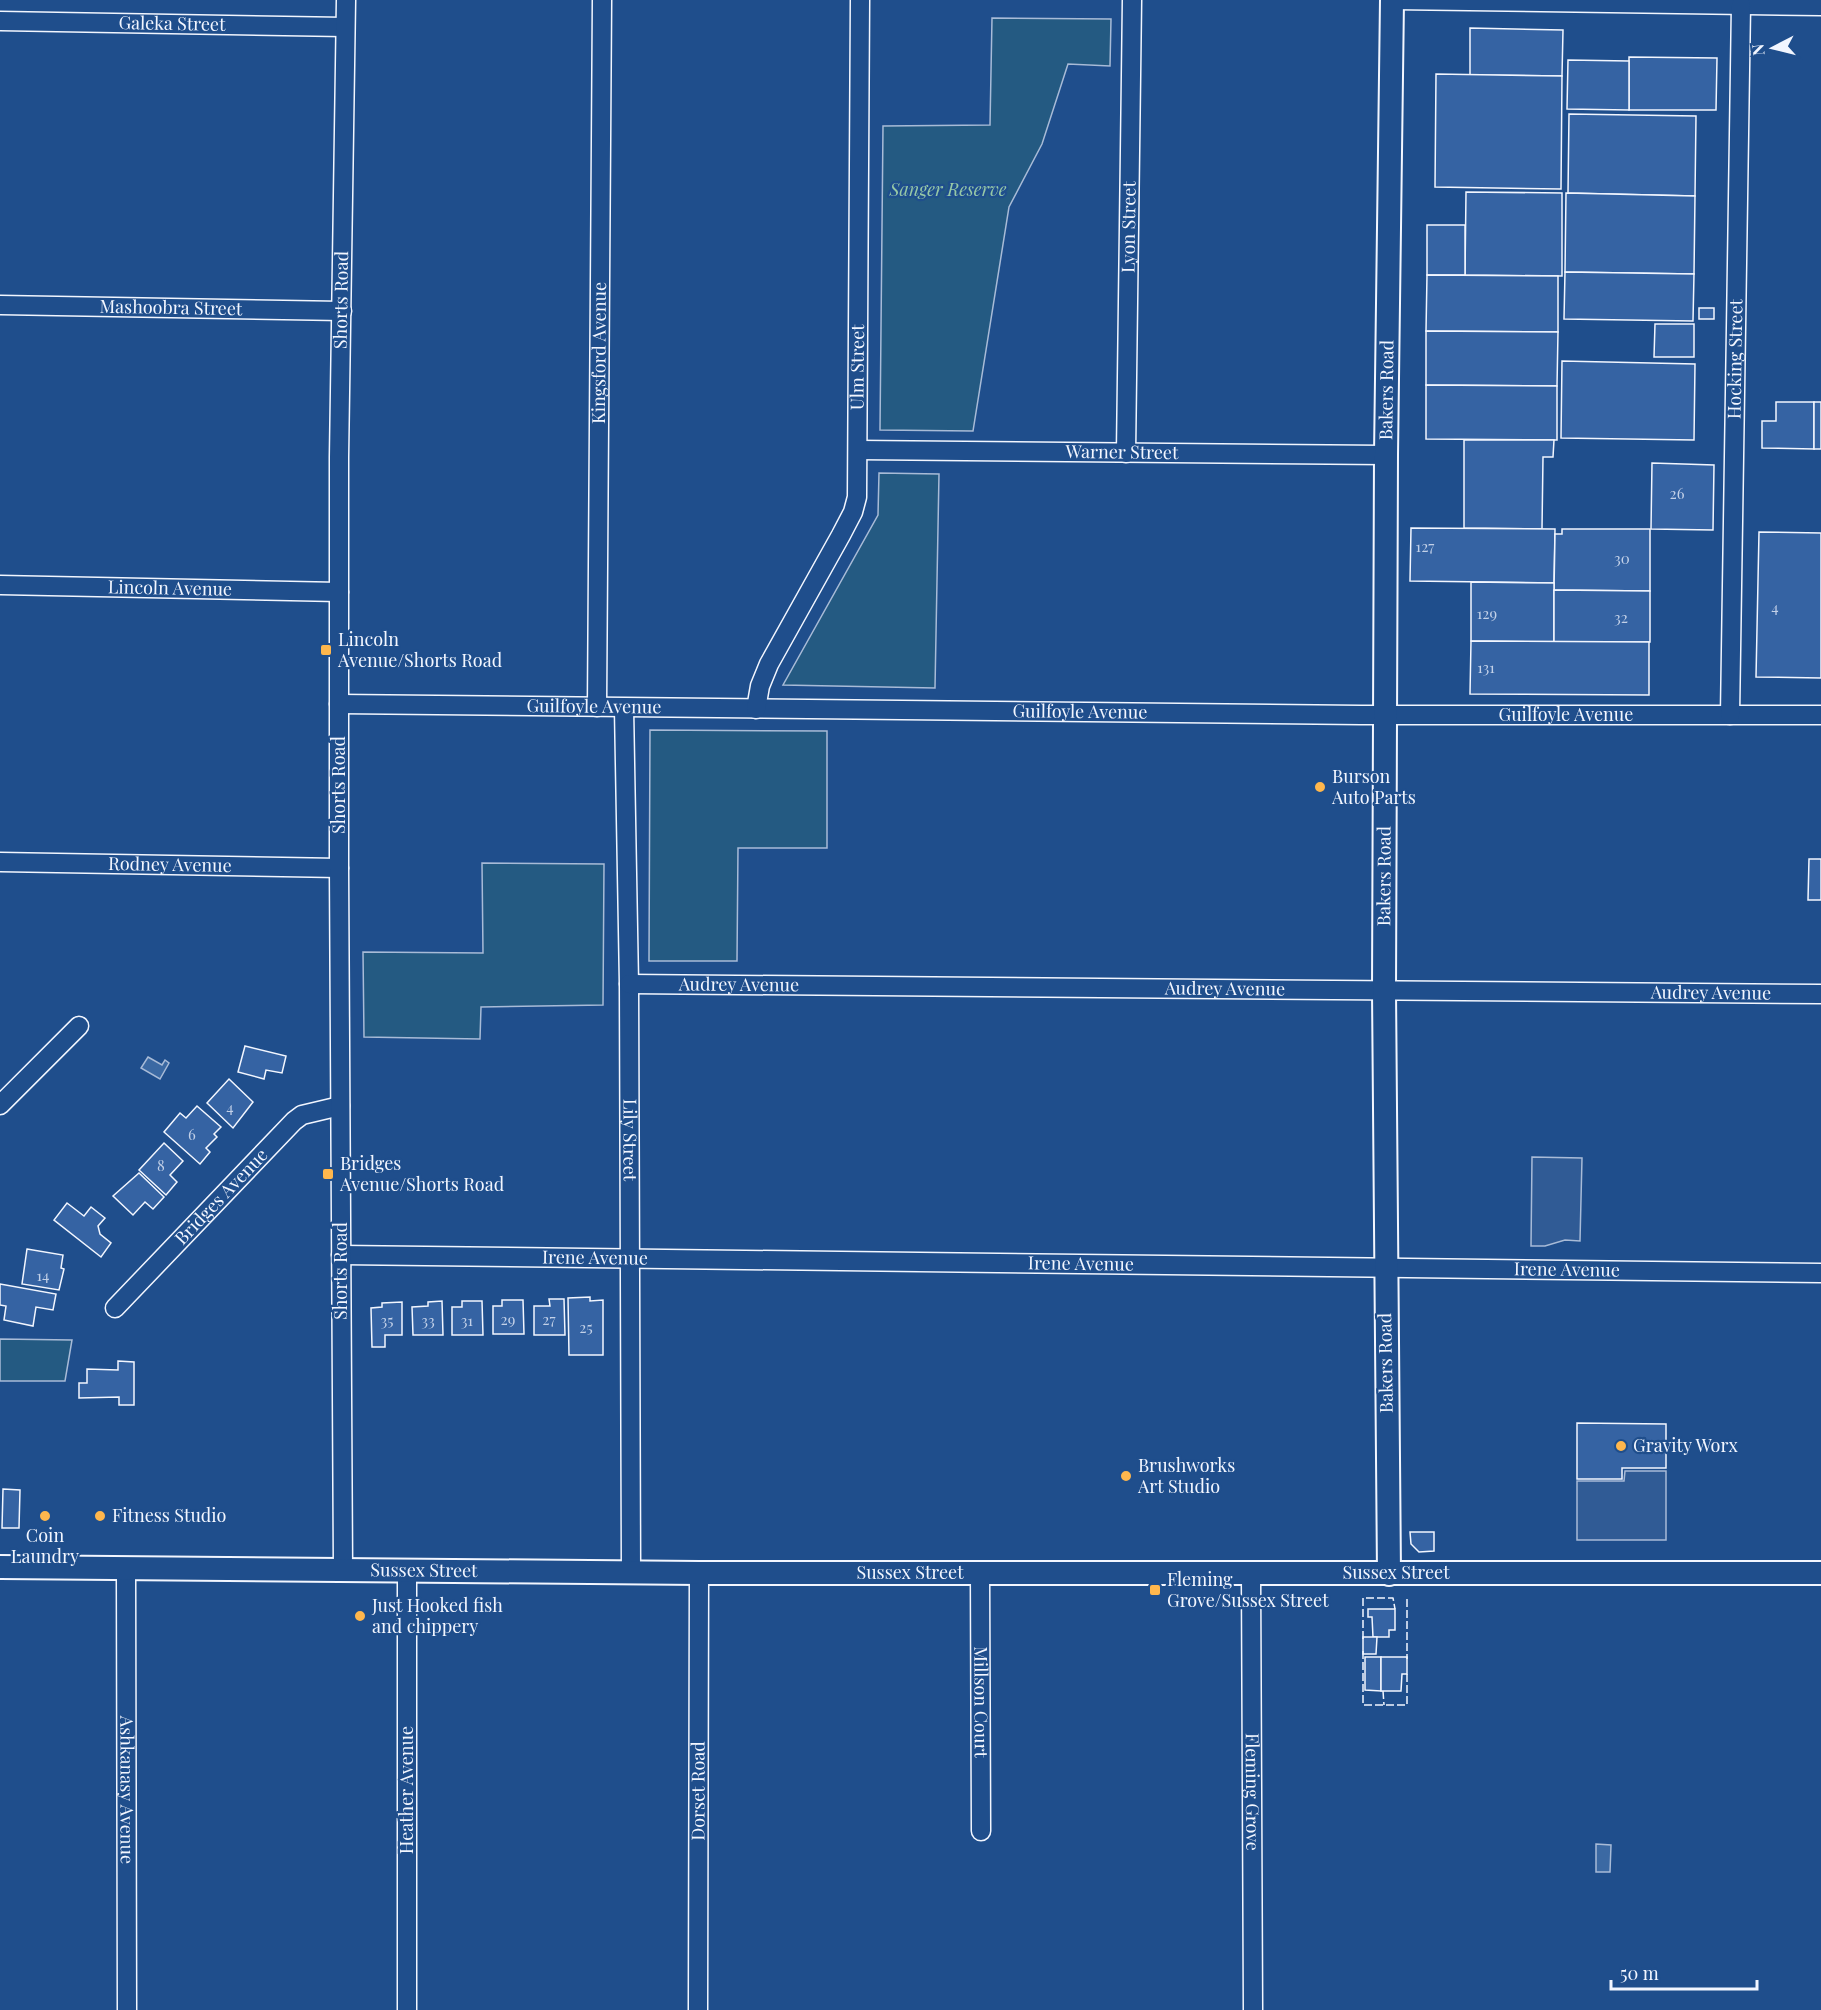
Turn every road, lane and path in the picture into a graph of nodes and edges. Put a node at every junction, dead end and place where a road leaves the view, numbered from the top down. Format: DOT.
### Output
graph roads {
  1 [pos="346,0"];
  2 [pos="602,0"];
  3 [pos="860,0"];
  4 [pos="1132,0"];
  5 [pos="1393,0"];
  6 [pos="1764,3"];
  7 [pos="1741,5"];
  8 [pos="1821,6"];
  9 [pos="0,21"];
  10 [pos="345,27"];
  11 [pos="0,305"];
  12 [pos="342,311"];
  13 [pos="858,450"];
  14 [pos="1126,453"];
  15 [pos="1386,455"];
  16 [pos="0,585"];
  17 [pos="339,592"];
  18 [pos="339,704"];
  19 [pos="597,707"];
  20 [pos="624,708"];
  21 [pos="756,709"];
  22 [pos="1730,715"];
  23 [pos="1821,715"];
  24 [pos="1385,716"];
  25 [pos="0,862"];
  26 [pos="339,868"];
  27 [pos="629,984"];
  28 [pos="1384,991"];
  29 [pos="1821,994"];
  30 [pos="79,1026"];
  31 [pos="0,1106"];
  32 [pos="340,1106"];
  33 [pos="341,1255"];
  34 [pos="629,1259"];
  35 [pos="1386,1268"];
  36 [pos="1821,1273"];
  37 [pos="115,1308"];
  38 [pos="0,1567"];
  39 [pos="126,1570"];
  40 [pos="343,1570"];
  41 [pos="406,1570"];
  42 [pos="631,1572"];
  43 [pos="699,1573"];
  44 [pos="980,1573"];
  45 [pos="1251,1573"];
  46 [pos="1389,1574"];
  47 [pos="1821,1574"];
  48 [pos="981,1832"];
  49 [pos="127,2010"];
  50 [pos="407,2010"];
  51 [pos="698,2010"];
  52 [pos="1253,2010"];
  1 -- 10 [label="street, Shorts Road"];
  2 -- 19 [label="street, Kingsford Avenue"];
  3 -- 13 [label="street, Ulm Street"];
  4 -- 14 [label="street, Lyon Street"];
  5 -- 7 [label="street"];
  5 -- 15 [label="street, Bakers Road"];
  6 -- 7 [label="street"];
  6 -- 8 [label="street"];
  7 -- 22 [label="street, Hocking Street"];
  9 -- 10 [label="street, Galeka Street"];
  10 -- 12 [label="street, Shorts Road"];
  11 -- 12 [label="street, Mashoobra Street"];
  12 -- 17 [label="street, Shorts Road"];
  13 -- 14 [label="street, Warner Street"];
  13 -- 21 [label="street, Ulm Street"];
  14 -- 15 [label="street, Warner Street"];
  15 -- 24 [label="street, Bakers Road"];
  16 -- 17 [label="street, Lincoln Avenue"];
  17 -- 18 [label="street, Shorts Road"];
  18 -- 19 [label="street, Guilfoyle Avenue"];
  18 -- 26 [label="street, Shorts Road"];
  19 -- 20 [label="street, Guilfoyle Avenue"];
  20 -- 21 [label="street, Guilfoyle Avenue"];
  20 -- 27 [label="street, Lily Street"];
  21 -- 24 [label="street, Guilfoyle Avenue"];
  22 -- 23 [label="street, Guilfoyle Avenue"];
  22 -- 24 [label="street, Guilfoyle Avenue"];
  24 -- 28 [label="street, Bakers Road"];
  25 -- 26 [label="street, Rodney Avenue"];
  26 -- 32 [label="street, Shorts Road"];
  27 -- 28 [label="street, Audrey Avenue"];
  27 -- 34 [label="street, Lily Street"];
  28 -- 29 [label="street, Audrey Avenue"];
  28 -- 35 [label="street, Bakers Road"];
  30 -- 31 [label="street"];
  32 -- 33 [label="street, Shorts Road"];
  32 -- 37 [label="street, Bridges Avenue"];
  33 -- 34 [label="street, Irene Avenue"];
  33 -- 40 [label="street, Shorts Road"];
  34 -- 35 [label="street, Irene Avenue"];
  34 -- 42 [label="street, Lily Street"];
  35 -- 36 [label="street, Irene Avenue"];
  35 -- 46 [label="street, Bakers Road"];
  38 -- 39 [label="street, Sussex Street"];
  39 -- 40 [label="street, Sussex Street"];
  39 -- 49 [label="street, Ashkanasy Avenue"];
  40 -- 41 [label="street, Sussex Street"];
  41 -- 42 [label="street, Sussex Street"];
  41 -- 50 [label="street, Heather Avenue"];
  42 -- 43 [label="street, Sussex Street"];
  43 -- 44 [label="street, Sussex Street"];
  43 -- 51 [label="street, Dorset Road"];
  44 -- 45 [label="street, Sussex Street"];
  44 -- 48 [label="street, Millson Court"];
  45 -- 46 [label="street, Sussex Street"];
  45 -- 52 [label="street, Fleming Grove"];
  46 -- 47 [label="street, Sussex Street"];
}
